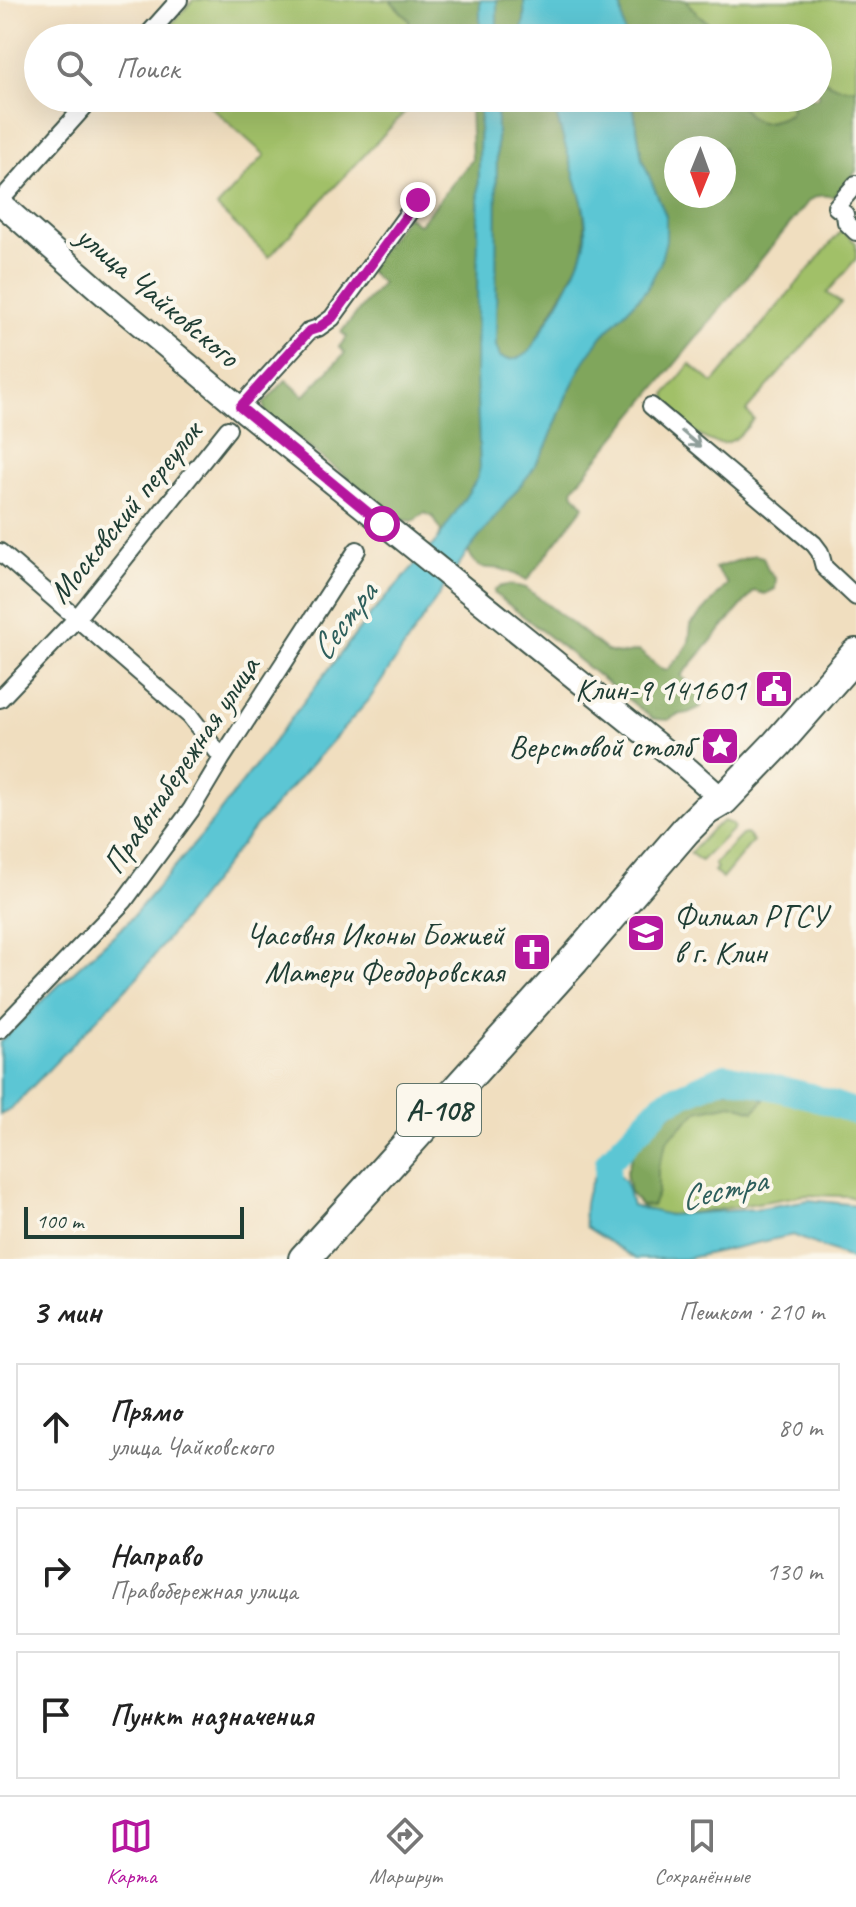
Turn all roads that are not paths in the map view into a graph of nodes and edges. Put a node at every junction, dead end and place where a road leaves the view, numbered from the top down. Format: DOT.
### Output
graph roads {
  1 [pos="179,0"];
  2 [pos="158,24"];
  3 [pos="80,112"];
  4 [pos="856,184"];
  5 [pos="418,200"];
  6 [pos="0,202"];
  7 [pos="856,232"];
  8 [pos="651,406"];
  9 [pos="240,407"];
  10 [pos="228,429"];
  11 [pos="357,550"];
  12 [pos="0,552"];
  13 [pos="856,597"];
  14 [pos="76,619"];
  15 [pos="856,654"];
  16 [pos="0,699"];
  17 [pos="222,758"];
  18 [pos="723,800"];
  19 [pos="0,1030"];
  20 [pos="304,1259"];
  1 -- 2 [label="street"];
  3 -- 6 [label="street"];
  4 -- 7 [label="street"];
  5 -- 9 [label="street"];
  6 -- 9 [label="street, улица Чайковского"];
  8 -- 13 [label="street, one-way"];
  9 -- 18 [label="street, улица Чайковского"];
  10 -- 14 [label="street, Московский переулок"];
  11 -- 17 [label="street, Правонабережная улица"];
  12 -- 14 [label="street"];
  14 -- 16 [label="street, Московский переулок"];
  14 -- 17 [label="street"];
  15 -- 18 [label="highway, А-108"];
  17 -- 19 [label="street, Правонабережная улица"];
  18 -- 20 [label="highway, А-108"];
}
